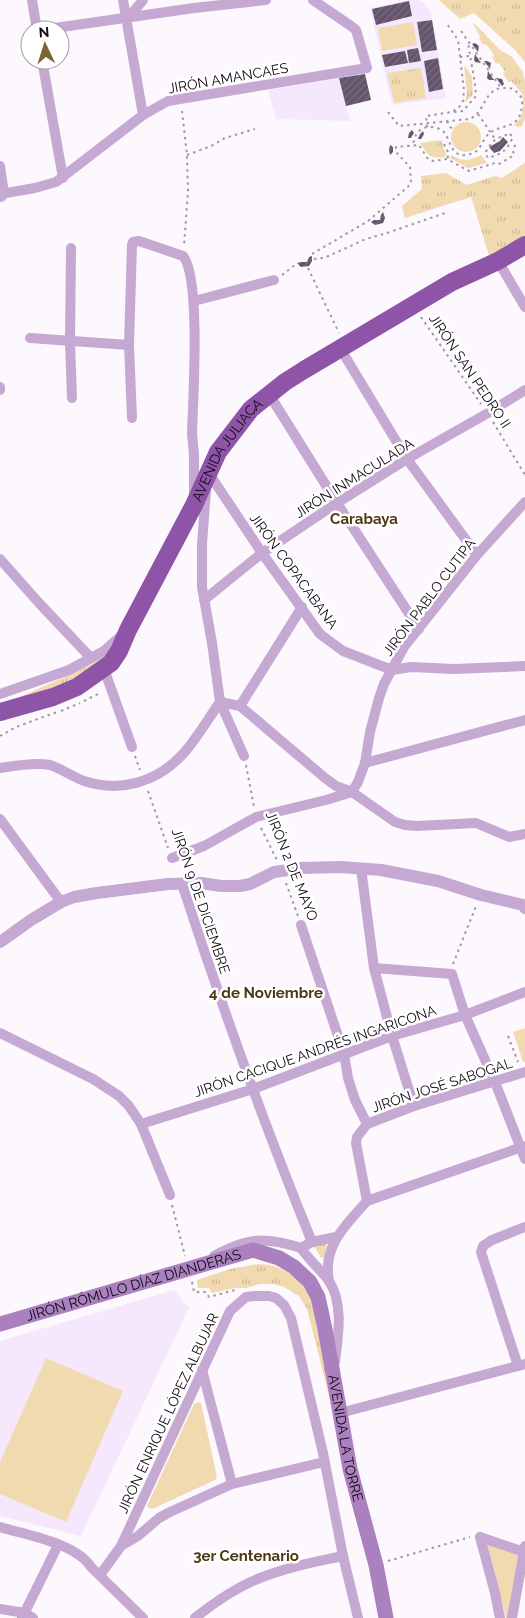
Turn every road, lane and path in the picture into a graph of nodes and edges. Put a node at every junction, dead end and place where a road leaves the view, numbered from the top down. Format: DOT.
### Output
graph roads {
  1 [pos="32,0"];
  2 [pos="123,0"];
  3 [pos="143,0"];
  4 [pos="266,0"];
  5 [pos="313,0"];
  6 [pos="127,17"];
  7 [pos="35,20"];
  8 [pos="447,24"];
  9 [pos="70,26"];
  10 [pos="461,31"];
  11 [pos="468,42"];
  12 [pos="470,56"];
  13 [pos="460,57"];
  14 [pos="44,70"];
  15 [pos="501,88"];
  16 [pos="181,99"];
  17 [pos="388,112"];
  18 [pos="452,112"];
  19 [pos="478,114"];
  20 [pos="143,115"];
  21 [pos="447,121"];
  22 [pos="427,123"];
  23 [pos="428,128"];
  24 [pos="255,129"];
  25 [pos="455,130"];
  26 [pos="490,132"];
  27 [pos="495,139"];
  28 [pos="516,142"];
  29 [pos="444,144"];
  30 [pos="413,145"];
  31 [pos="188,154"];
  32 [pos="447,159"];
  33 [pos="0,166"];
  34 [pos="63,178"];
  35 [pos="1,195"];
  36 [pos="448,212"];
  37 [pos="525,245"];
  38 [pos="71,248"];
  39 [pos="312,254"];
  40 [pos="183,256"];
  41 [pos="314,259"];
  42 [pos="498,261"];
  43 [pos="296,264"];
  44 [pos="308,268"];
  45 [pos="274,280"];
  46 [pos="194,301"];
  47 [pos="413,305"];
  48 [pos="525,307"];
  49 [pos="30,338"];
  50 [pos="70,342"];
  51 [pos="341,343"];
  52 [pos="129,345"];
  53 [pos="525,390"];
  54 [pos="269,394"];
  55 [pos="72,398"];
  56 [pos="488,413"];
  57 [pos="132,418"];
  58 [pos="407,459"];
  59 [pos="208,472"];
  60 [pos="525,475"];
  61 [pos="525,502"];
  62 [pos="337,503"];
  63 [pos="194,505"];
  64 [pos="262,553"];
  65 [pos="476,555"];
  66 [pos="0,559"];
  67 [pos="204,600"];
  68 [pos="302,607"];
  69 [pos="419,629"];
  70 [pos="98,664"];
  71 [pos="525,666"];
  72 [pos="392,670"];
  73 [pos="0,694"];
  74 [pos="220,702"];
  75 [pos="240,706"];
  76 [pos="0,712"];
  77 [pos="525,720"];
  78 [pos="132,747"];
  79 [pos="244,756"];
  80 [pos="365,763"];
  81 [pos="0,768"];
  82 [pos="144,781"];
  83 [pos="352,792"];
  84 [pos="256,818"];
  85 [pos="0,819"];
  86 [pos="525,834"];
  87 [pos="172,858"];
  88 [pos="362,868"];
  89 [pos="282,870"];
  90 [pos="182,884"];
  91 [pos="481,895"];
  92 [pos="61,902"];
  93 [pos="524,905"];
  94 [pos="301,924"];
  95 [pos="0,942"];
  96 [pos="374,968"];
  97 [pos="450,972"];
  98 [pos="525,992"];
  99 [pos="465,1015"];
  100 [pos="0,1033"];
  101 [pos="392,1036"];
  102 [pos="508,1036"];
  103 [pos="344,1054"];
  104 [pos="518,1064"];
  105 [pos="525,1072"];
  106 [pos="495,1082"];
  107 [pos="253,1088"];
  108 [pos="414,1106"];
  109 [pos="141,1124"];
  110 [pos="367,1124"];
  111 [pos="523,1147"];
  112 [pos="525,1160"];
  113 [pos="170,1195"];
  114 [pos="367,1201"];
  115 [pos="525,1227"];
  116 [pos="336,1237"];
  117 [pos="312,1242"];
  118 [pos="300,1248"];
  119 [pos="294,1266"];
  120 [pos="192,1272"];
  121 [pos="329,1281"];
  122 [pos="246,1298"];
  123 [pos="0,1324"];
  124 [pos="522,1365"];
  125 [pos="202,1370"];
  126 [pos="334,1383"];
  127 [pos="340,1413"];
  128 [pos="324,1462"];
  129 [pos="232,1484"];
  130 [pos="0,1527"];
  131 [pos="480,1537"];
  132 [pos="58,1545"];
  133 [pos="122,1546"];
  134 [pos="524,1549"];
  135 [pos="343,1556"];
  136 [pos="376,1565"];
  137 [pos="100,1575"];
  138 [pos="0,1609"];
  139 [pos="27,1616"];
  140 [pos="143,1618"];
  141 [pos="195,1618"];
  142 [pos="358,1618"];
  143 [pos="386,1618"];
  144 [pos="500,1618"];
  145 [pos="512,1618"];
  1 -- 7 [label="street"];
  2 -- 6 [label="street"];
  3 -- 6 [label="street"];
  4 -- 6 [label="street"];
  5 -- 16 [label="street, JIRÓN AMANCAES"];
  6 -- 9 [label="street"];
  6 -- 20 [label="street"];
  8 -- 13 [label="path"];
  10 -- 11 [label="path"];
  11 -- 12 [label="path"];
  11 -- 15 [label="path"];
  12 -- 13 [label="path"];
  12 -- 18 [label="path"];
  13 -- 18 [label="path"];
  14 -- 34 [label="street"];
  15 -- 19 [label="path"];
  15 -- 26 [label="path"];
  16 -- 20 [label="street, JIRÓN AMANCAES"];
  16 -- 31 [label="path"];
  17 -- 22 [label="path"];
  18 -- 22 [label="path"];
  19 -- 21 [label="path"];
  19 -- 26 [label="path"];
  20 -- 34 [label="street, JIRÓN AMANCAES"];
  21 -- 22 [label="path"];
  21 -- 25 [label="path"];
  22 -- 23 [label="path"];
  23 -- 26 [label="path"];
  23 -- 30 [label="path"];
  24 -- 31 [label="path"];
  26 -- 27 [label="path"];
  27 -- 27 [label="path"];
  28 -- 32 [label="path"];
  29 -- 32 [label="path"];
  30 -- 32 [label="path"];
  30 -- 39 [label="path"];
  31 -- 40 [label="path"];
  33 -- 35 [label="street"];
  34 -- 35 [label="street, JIRÓN AMANCAES"];
  36 -- 41 [label="path"];
  37 -- 42 [label="highway, AVENIDA JULIACA"];
  38 -- 50 [label="street"];
  40 -- 46 [label="street"];
  40 -- 52 [label="street"];
  42 -- 47 [label="highway, AVENIDA JULIACA"];
  42 -- 48 [label="street"];
  43 -- 45 [label="path"];
  44 -- 51 [label="path"];
  45 -- 46 [label="street"];
  46 -- 63 [label="street"];
  47 -- 51 [label="highway, AVENIDA JULIACA"];
  47 -- 56 [label="path, JIRÓN SAN PEDRO II"];
  49 -- 50 [label="street"];
  50 -- 52 [label="street"];
  50 -- 55 [label="street"];
  51 -- 54 [label="highway, AVENIDA JULIACA"];
  51 -- 58 [label="street"];
  52 -- 57 [label="street"];
  53 -- 56 [label="street, JIRÓN INMACULADA"];
  54 -- 59 [label="highway, AVENIDA JULIACA"];
  54 -- 62 [label="street"];
  56 -- 58 [label="street, JIRÓN INMACULADA"];
  56 -- 60 [label="path, JIRÓN SAN PEDRO II"];
  58 -- 62 [label="street, JIRÓN INMACULADA"];
  58 -- 65 [label="street"];
  59 -- 63 [label="highway, AVENIDA JULIACA"];
  59 -- 64 [label="street, JIRÓN COPACABANA"];
  59 -- 67 [label="street"];
  61 -- 65 [label="street, JIRÓN PABLO CUTIPA"];
  62 -- 64 [label="street, JIRÓN INMACULADA"];
  62 -- 69 [label="street"];
  63 -- 70 [label="highway, AVENIDA JULIACA"];
  64 -- 67 [label="street, JIRÓN INMACULADA"];
  64 -- 68 [label="street, JIRÓN COPACABANA"];
  65 -- 69 [label="street, JIRÓN PABLO CUTIPA"];
  66 -- 70 [label="street"];
  67 -- 74 [label="street"];
  68 -- 72 [label="street, JIRÓN COPACABANA"];
  68 -- 75 [label="street"];
  69 -- 72 [label="street, JIRÓN PABLO CUTIPA"];
  70 -- 73 [label="street"];
  70 -- 76 [label="highway, AVENIDA JULIACA"];
  70 -- 78 [label="street"];
  71 -- 72 [label="street, JIRÓN COPACABANA"];
  72 -- 80 [label="street, JIRÓN PABLO CUTIPA"];
  74 -- 75 [label="street"];
  74 -- 79 [label="street"];
  74 -- 82 [label="street"];
  75 -- 83 [label="street"];
  77 -- 80 [label="street"];
  78 -- 82 [label="path, JIRÓN 9 DE DICIEMBRE"];
  79 -- 84 [label="path, JIRÓN 2 DE MAYO"];
  80 -- 83 [label="street, JIRÓN PABLO CUTIPA"];
  81 -- 82 [label="street"];
  82 -- 87 [label="path, JIRÓN 9 DE DICIEMBRE"];
  83 -- 84 [label="street"];
  83 -- 86 [label="street"];
  84 -- 87 [label="street"];
  84 -- 89 [label="path, JIRÓN 2 DE MAYO"];
  85 -- 92 [label="street"];
  88 -- 89 [label="street"];
  88 -- 91 [label="street"];
  88 -- 96 [label="street"];
  89 -- 90 [label="street"];
  89 -- 94 [label="path, JIRÓN 2 DE MAYO"];
  90 -- 92 [label="street"];
  90 -- 107 [label="street, JIRÓN 9 DE DICIEMBRE"];
  91 -- 93 [label="street"];
  91 -- 97 [label="path"];
  92 -- 95 [label="street"];
  94 -- 103 [label="street, JIRÓN 2 DE MAYO"];
  96 -- 97 [label="street"];
  96 -- 101 [label="street"];
  97 -- 99 [label="street"];
  98 -- 99 [label="street, JIRÓN CACIQUE ANDRÉS INGARICONA"];
  99 -- 101 [label="street, JIRÓN CACIQUE ANDRÉS INGARICONA"];
  99 -- 106 [label="street"];
  100 -- 109 [label="street"];
  101 -- 103 [label="street, JIRÓN CACIQUE ANDRÉS INGARICONA"];
  101 -- 108 [label="street"];
  102 -- 104 [label="path"];
  103 -- 107 [label="street, JIRÓN CACIQUE ANDRÉS INGARICONA"];
  103 -- 110 [label="street, JIRÓN 2 DE MAYO"];
  105 -- 106 [label="street, JIRÓN JOSÉ SABOGAL"];
  106 -- 108 [label="street, JIRÓN JOSÉ SABOGAL"];
  106 -- 111 [label="street"];
  107 -- 109 [label="street, JIRÓN CACIQUE ANDRÉS INGARICONA"];
  107 -- 117 [label="street, JIRÓN 9 DE DICIEMBRE"];
  108 -- 110 [label="street, JIRÓN JOSÉ SABOGAL"];
  109 -- 113 [label="street"];
  110 -- 114 [label="street"];
  111 -- 112 [label="street"];
  111 -- 114 [label="street"];
  113 -- 120 [label="path"];
  114 -- 116 [label="street"];
  115 -- 124 [label="street"];
  116 -- 117 [label="street"];
  116 -- 121 [label="street"];
  117 -- 118 [label="street"];
  118 -- 120 [label="street"];
  118 -- 121 [label="street"];
  119 -- 120 [label="main road, JIRÓN RÓMULO DÍAZ DIANDERAS"];
  119 -- 126 [label="main road, AVENIDA LA TORRE"];
  120 -- 122 [label="path"];
  120 -- 123 [label="main road, JIRÓN RÓMULO DÍAZ DIANDERAS"];
  121 -- 126 [label="street"];
  122 -- 125 [label="street, JIRÓN ENRIQUE LÓPEZ ALBUJAR"];
  122 -- 128 [label="street"];
  124 -- 127 [label="street"];
  125 -- 129 [label="street"];
  125 -- 133 [label="street, JIRÓN ENRIQUE LÓPEZ ALBUJAR"];
  126 -- 127 [label="main road, AVENIDA LA TORRE"];
  127 -- 136 [label="main road, AVENIDA LA TORRE"];
  128 -- 129 [label="street"];
  128 -- 135 [label="street"];
  129 -- 133 [label="street"];
  130 -- 132 [label="street"];
  131 -- 134 [label="street"];
  131 -- 136 [label="path"];
  131 -- 144 [label="street"];
  132 -- 137 [label="street"];
  132 -- 139 [label="street"];
  133 -- 137 [label="street"];
  134 -- 145 [label="street"];
  135 -- 141 [label="street"];
  135 -- 142 [label="street"];
  136 -- 143 [label="main road, AVENIDA LA TORRE"];
  137 -- 140 [label="street"];
  138 -- 139 [label="street"];
}
